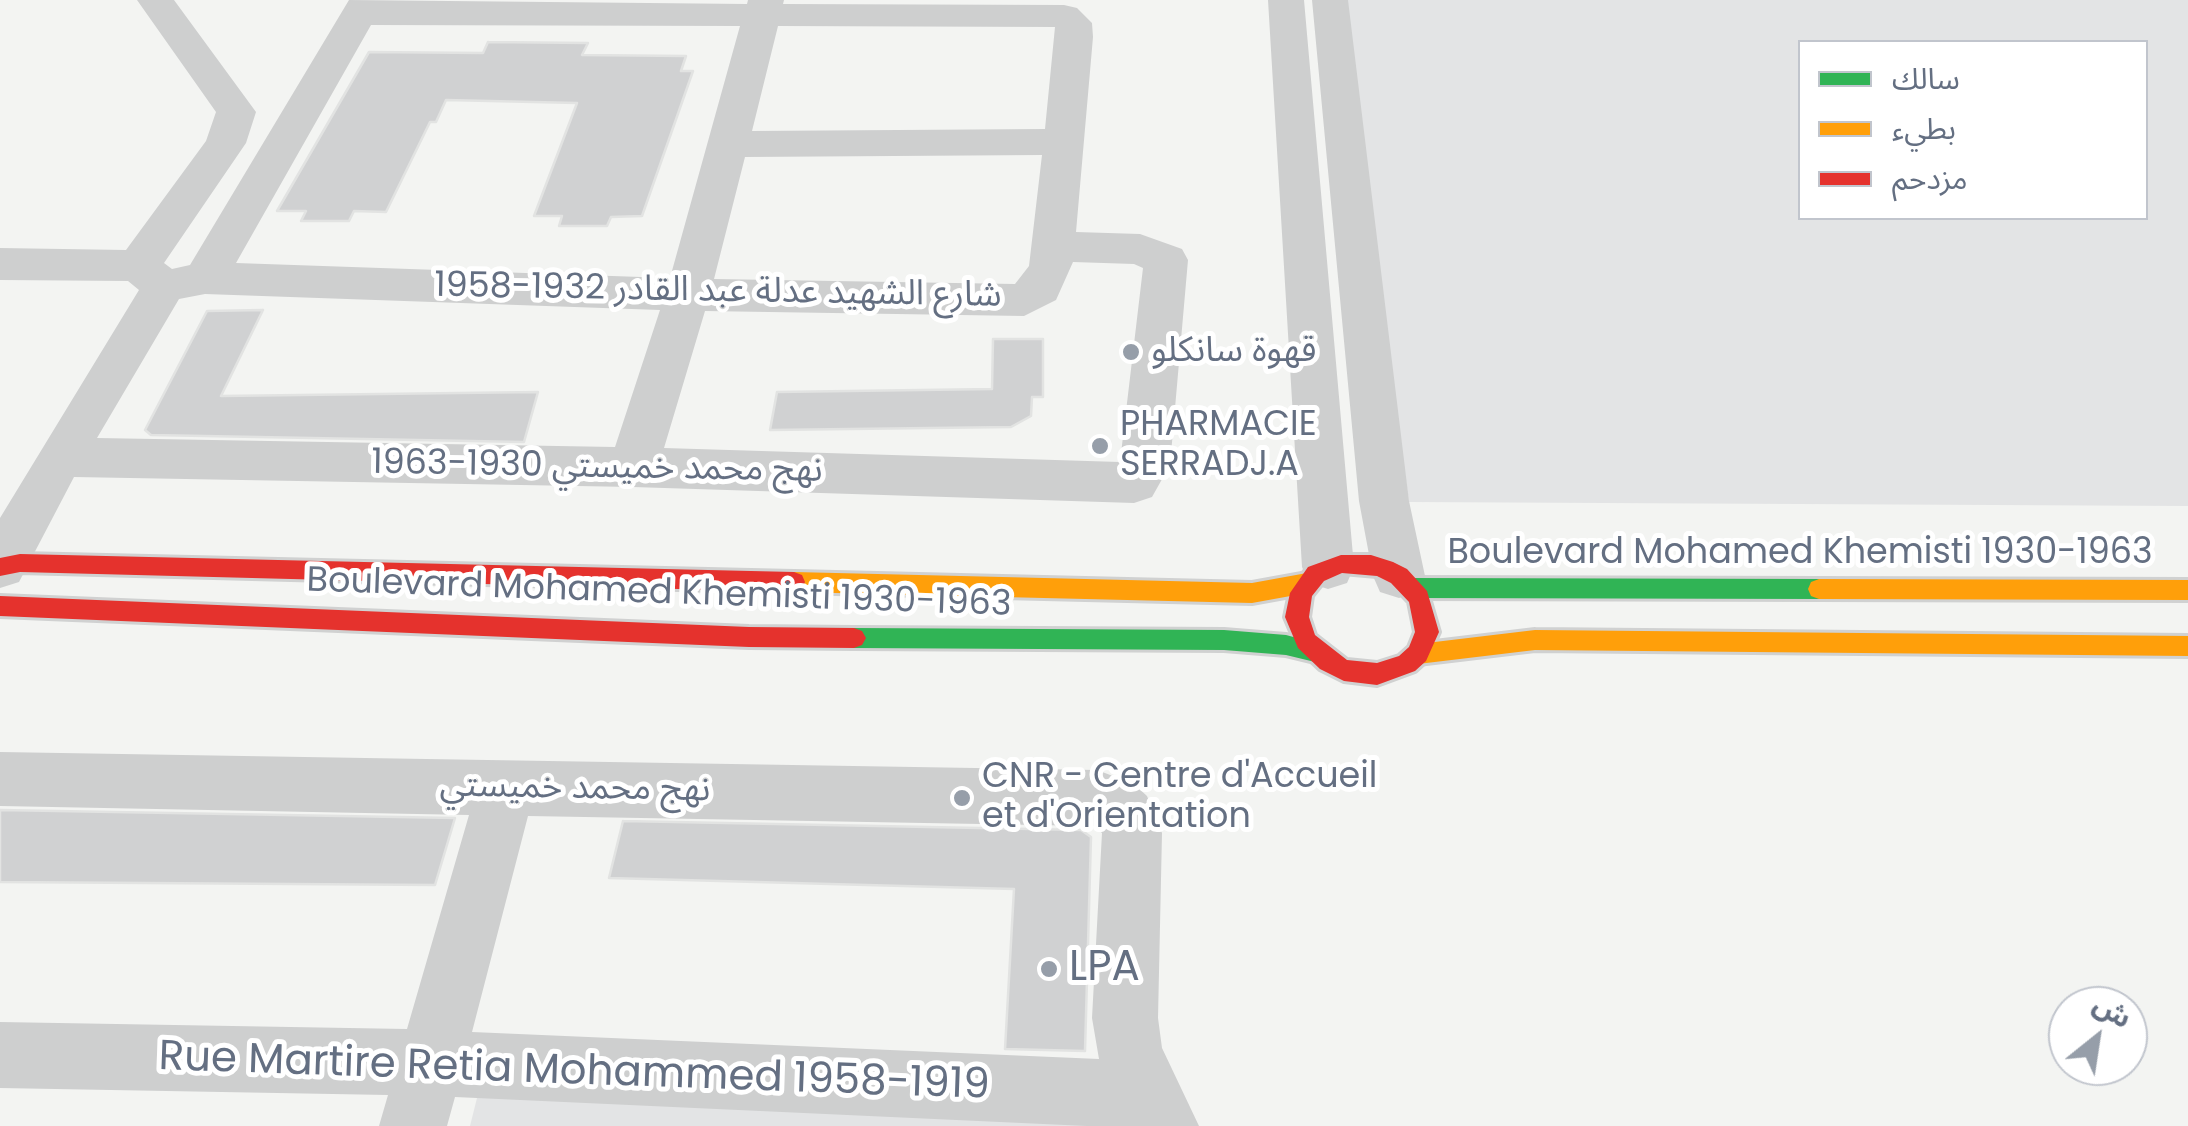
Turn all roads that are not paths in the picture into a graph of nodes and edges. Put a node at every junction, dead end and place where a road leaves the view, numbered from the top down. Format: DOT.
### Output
graph roads {
  1 [pos="155,0"];
  2 [pos="1286,0"];
  3 [pos="1330,0"];
  4 [pos="364,7"];
  5 [pos="765,8"];
  6 [pos="1061,142"];
  7 [pos="726,144"];
  8 [pos="1053,246"];
  9 [pos="0,264"];
  10 [pos="169,277"];
  11 [pos="688,295"];
  12 [pos="60,456"];
  13 [pos="633,467"];
  14 [pos="18,502"];
  15 [pos="0,567"];
  16 [pos="1318,575"];
  17 [pos="1405,582"];
  18 [pos="2188,590"];
  19 [pos="0,606"];
  20 [pos="2188,646"];
  21 [pos="1315,652"];
  22 [pos="1418,654"];
  23 [pos="0,779"];
  24 [pos="506,788"];
  25 [pos="0,1055"];
  26 [pos="430,1063"];
  27 [pos="1156,1110"];
  28 [pos="413,1126"];
  1 -- 10 [label="street"];
  2 -- 16 [label="street"];
  3 -- 17 [label="street"];
  4 -- 5 [label="street"];
  4 -- 10 [label="street"];
  5 -- 6 [label="street, شارع الشهيد عدلة عبد القادر 1932-1958"];
  5 -- 7 [label="street"];
  6 -- 7 [label="street"];
  6 -- 8 [label="street, شارع الشهيد عدلة عبد القادر 1932-1958"];
  7 -- 11 [label="street"];
  8 -- 11 [label="street, شارع الشهيد عدلة عبد القادر 1932-1958"];
  8 -- 13 [label="street, نهج محمد خميستي 1930-1963"];
  9 -- 10 [label="street, شارع الشهيد عدلة عبد القادر 1932-1958"];
  10 -- 11 [label="street, شارع الشهيد عدلة عبد القادر 1932-1958"];
  10 -- 12 [label="street"];
  11 -- 13 [label="street"];
  12 -- 13 [label="street, نهج محمد خميستي 1930-1963"];
  12 -- 14 [label="street"];
  14 -- 15 [label="street"];
  15 -- 16 [label="main road, Boulevard Mohamed Khemisti 1930-1963"];
  16 -- 17 [label="main road, Boulevard Mohamed Khemisti 1930-1963"];
  16 -- 21 [label="main road"];
  17 -- 18 [label="main road, Boulevard Mohamed Khemisti 1930-1963"];
  17 -- 22 [label="main road, Boulevard Mohamed Khemisti 1930-1963"];
  19 -- 21 [label="main road, Boulevard Mohamed Khemisti 1930-1963"];
  20 -- 22 [label="main road, Boulevard Mohamed Khemisti 1930-1963"];
  21 -- 22 [label="main road, Boulevard Mohamed Khemisti 1930-1963"];
  23 -- 24 [label="street, نهج محمد خميستي"];
  24 -- 26 [label="street"];
  24 -- 27 [label="street, نهج محمد خميستي"];
  25 -- 26 [label="street, Rue Martire Retia Mohammed 1958-1919"];
  26 -- 27 [label="street, Rue Martire Retia Mohammed 1958-1919"];
  26 -- 28 [label="street"];
}
